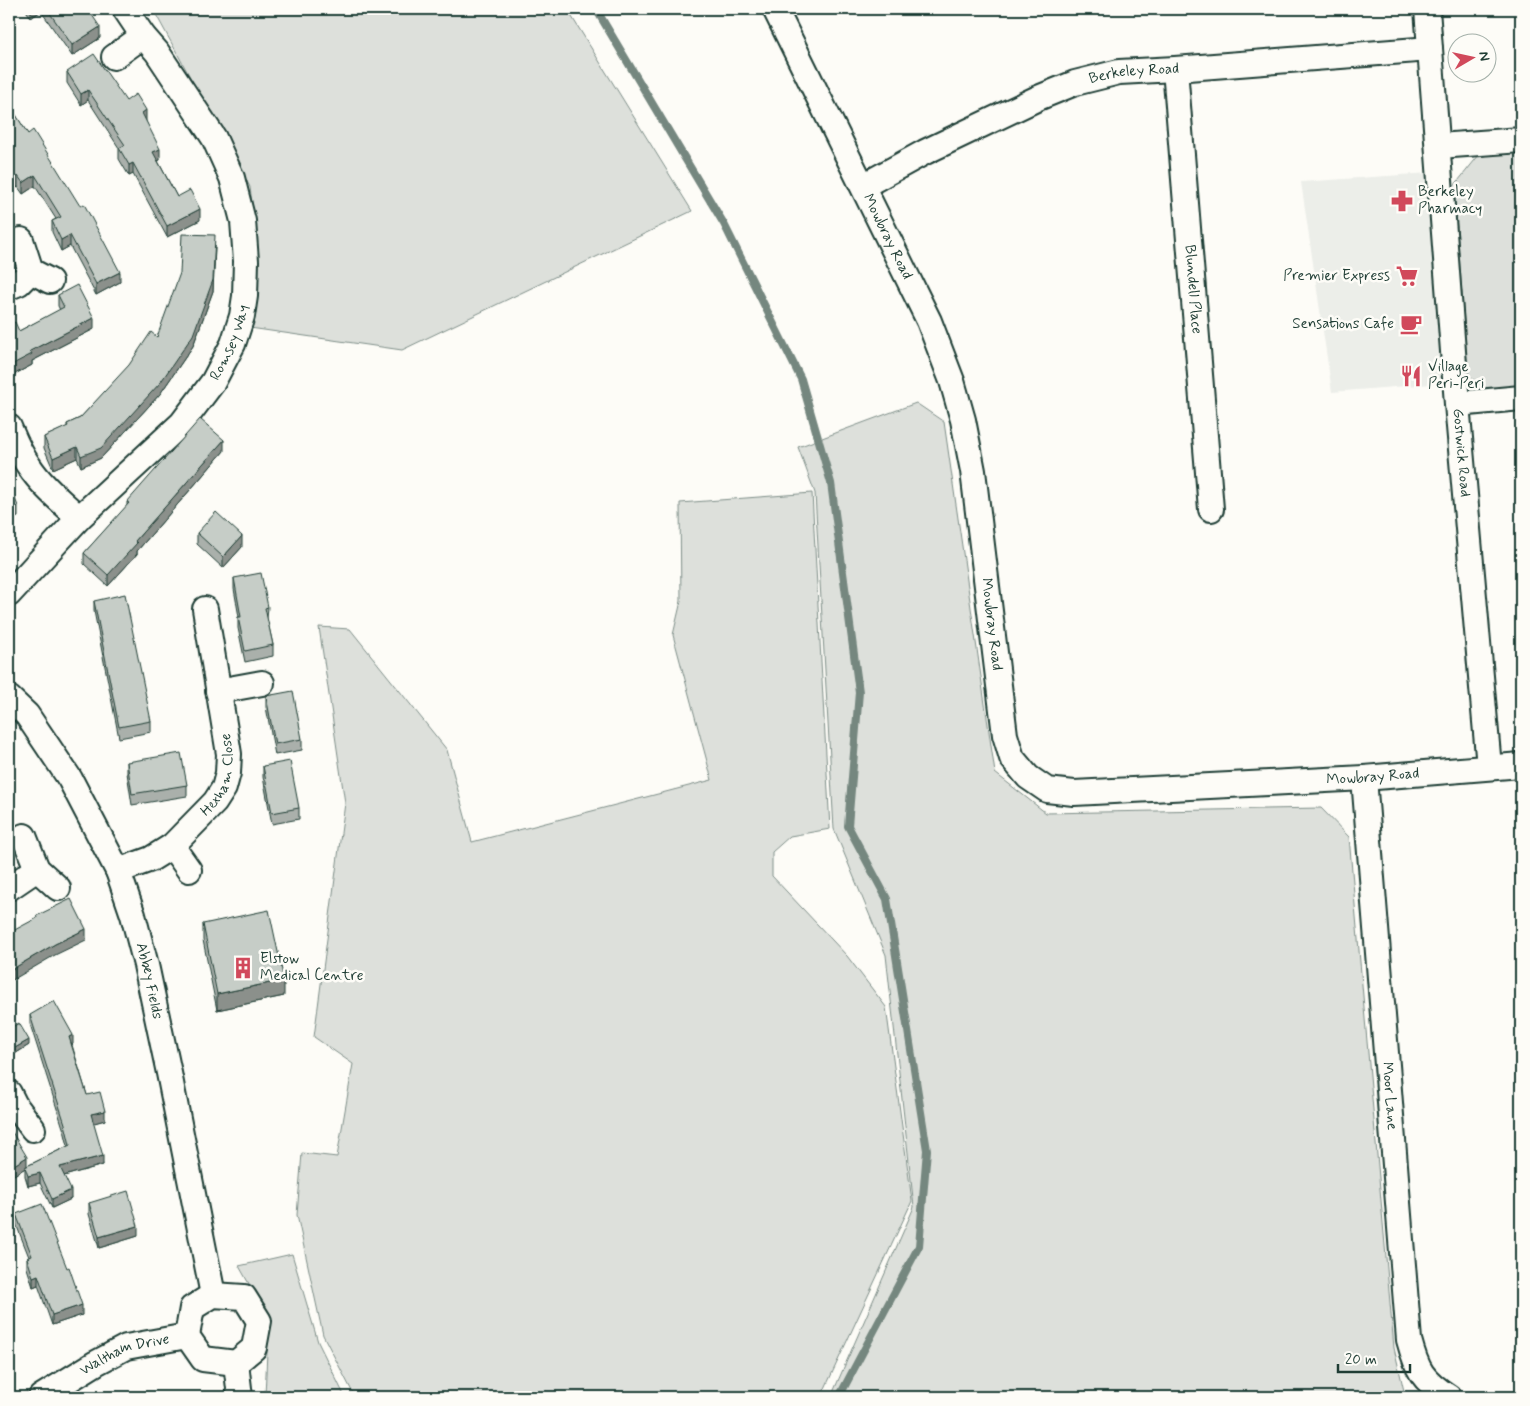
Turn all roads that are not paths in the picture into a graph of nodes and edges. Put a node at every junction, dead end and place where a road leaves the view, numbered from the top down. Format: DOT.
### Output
graph roads {
  1 [pos="125,9"];
  2 [pos="775,9"];
  3 [pos="1427,9"];
  4 [pos="143,36"];
  5 [pos="1430,49"];
  6 [pos="114,57"];
  7 [pos="1175,69"];
  8 [pos="1521,140"];
  9 [pos="1439,146"];
  10 [pos="863,186"];
  11 [pos="22,240"];
  12 [pos="9,287"];
  13 [pos="1521,398"];
  14 [pos="1457,404"];
  15 [pos="9,428"];
  16 [pos="1212,509"];
  17 [pos="78,518"];
  18 [pos="9,594"];
  19 [pos="204,609"];
  20 [pos="262,683"];
  21 [pos="218,691"];
  22 [pos="9,698"];
  23 [pos="1521,765"];
  24 [pos="1489,767"];
  25 [pos="1364,778"];
  26 [pos="24,836"];
  27 [pos="172,846"];
  28 [pos="37,868"];
  29 [pos="190,870"];
  30 [pos="118,871"];
  31 [pos="9,888"];
  32 [pos="58,888"];
  33 [pos="11,1103"];
  34 [pos="33,1129"];
  35 [pos="213,1295"];
  36 [pos="187,1336"];
  37 [pos="236,1363"];
  38 [pos="1436,1394"];
  39 [pos="41,1397"];
  40 [pos="240,1397"];
  1 -- 4 [label="street, Romsey Way"];
  2 -- 10 [label="street, Mowbray Road"];
  3 -- 5 [label="street, Gostwick Road"];
  4 -- 6 [label="street"];
  4 -- 17 [label="street, Romsey Way"];
  5 -- 7 [label="street, Berkeley Road"];
  5 -- 9 [label="street, Gostwick Road"];
  7 -- 10 [label="street, Berkeley Road"];
  7 -- 16 [label="street, Blundell Place"];
  8 -- 9 [label="street"];
  9 -- 14 [label="street, Gostwick Road"];
  10 -- 25 [label="street, Mowbray Road"];
  11 -- 12 [label="street"];
  13 -- 14 [label="street"];
  14 -- 24 [label="street, Gostwick Road"];
  15 -- 17 [label="street"];
  17 -- 18 [label="street, Romsey Way"];
  19 -- 21 [label="street, Hexham Close"];
  20 -- 21 [label="street"];
  21 -- 27 [label="street, Hexham Close"];
  22 -- 30 [label="street, Abbey Fields"];
  23 -- 24 [label="street, Mowbray Road"];
  24 -- 25 [label="street, Mowbray Road"];
  25 -- 38 [label="street, Moor Lane"];
  26 -- 28 [label="street"];
  27 -- 29 [label="street"];
  27 -- 30 [label="street, Hexham Close"];
  28 -- 31 [label="street"];
  28 -- 32 [label="street"];
  30 -- 35 [label="street, Abbey Fields"];
  33 -- 34 [label="street"];
  35 -- 36 [label="street"];
  35 -- 37 [label="street"];
  36 -- 37 [label="street"];
  36 -- 39 [label="street, Waltham Drive"];
  37 -- 40 [label="street"];
}
